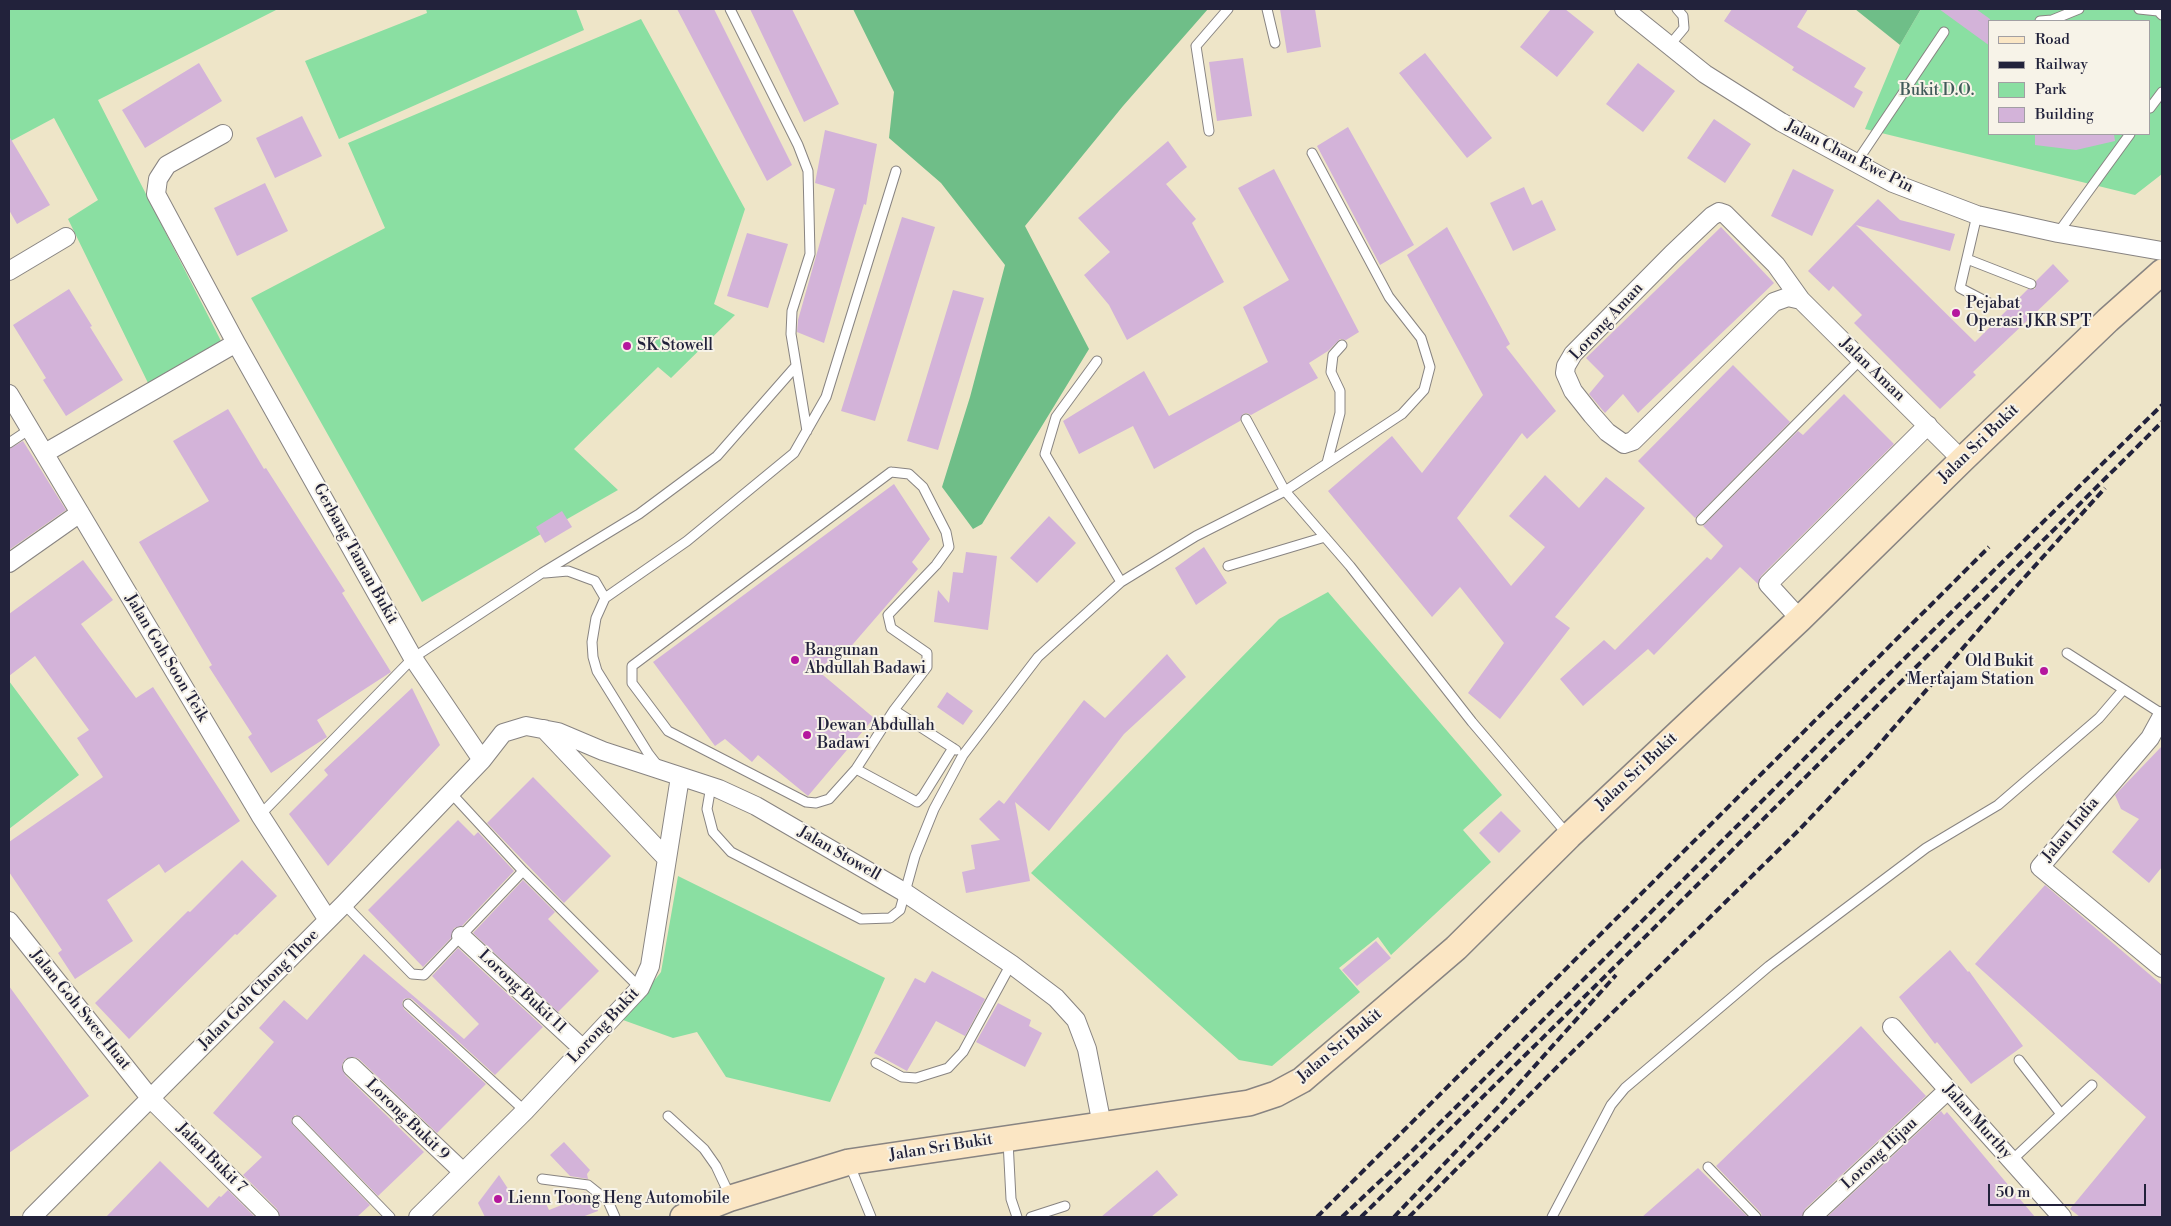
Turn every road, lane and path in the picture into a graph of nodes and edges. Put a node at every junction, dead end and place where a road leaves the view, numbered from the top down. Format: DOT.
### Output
graph roads {
  1 [pos="730,9"];
  2 [pos="1228,9"];
  3 [pos="1267,9"];
  4 [pos="1624,9"];
  5 [pos="1677,9"];
  6 [pos="2079,9"];
  7 [pos="2139,9"];
  8 [pos="2162,15"];
  9 [pos="2052,20"];
  10 [pos="1944,32"];
  11 [pos="1275,43"];
  12 [pos="1668,46"];
  13 [pos="2162,92"];
  14 [pos="2151,107"];
  15 [pos="1209,131"];
  16 [pos="223,134"];
  17 [pos="2129,135"];
  18 [pos="1312,152"];
  19 [pos="1856,163"];
  20 [pos="896,171"];
  21 [pos="1977,215"];
  22 [pos="2058,233"];
  23 [pos="66,237"];
  24 [pos="2162,251"];
  25 [pos="1967,259"];
  26 [pos="9,271"];
  27 [pos="2162,272"];
  28 [pos="2031,284"];
  29 [pos="1801,300"];
  30 [pos="1989,303"];
  31 [pos="236,344"];
  32 [pos="1342,345"];
  33 [pos="1861,359"];
  34 [pos="1097,361"];
  35 [pos="796,366"];
  36 [pos="9,394"];
  37 [pos="1246,419"];
  38 [pos="1928,425"];
  39 [pos="30,429"];
  40 [pos="807,431"];
  41 [pos="9,443"];
  42 [pos="45,454"];
  43 [pos="1962,460"];
  44 [pos="1327,463"];
  45 [pos="1285,491"];
  46 [pos="80,513"];
  47 [pos="1701,520"];
  48 [pos="1325,537"];
  49 [pos="9,563"];
  50 [pos="1228,566"];
  51 [pos="542,573"];
  52 [pos="1121,582"];
  53 [pos="605,598"];
  54 [pos="1800,619"];
  55 [pos="2067,653"];
  56 [pos="414,658"];
  57 [pos="2123,690"];
  58 [pos="894,710"];
  59 [pos="2162,715"];
  60 [pos="544,729"];
  61 [pos="953,748"];
  62 [pos="963,754"];
  63 [pos="482,760"];
  64 [pos="856,769"];
  65 [pos="672,775"];
  66 [pos="712,786"];
  67 [pos="451,793"];
  68 [pos="260,815"];
  69 [pos="1569,836"];
  70 [pos="667,858"];
  71 [pos="522,871"];
  72 [pos="904,892"];
  73 [pos="344,904"];
  74 [pos="328,920"];
  75 [pos="12,931"];
  76 [pos="461,936"];
  77 [pos="1011,964"];
  78 [pos="2162,968"];
  79 [pos="640,988"];
  80 [pos="408,1004"];
  81 [pos="1892,1028"];
  82 [pos="583,1049"];
  83 [pos="2018,1060"];
  84 [pos="876,1063"];
  85 [pos="352,1067"];
  86 [pos="2092,1085"];
  87 [pos="1948,1090"];
  88 [pos="151,1099"];
  89 [pos="525,1111"];
  90 [pos="2061,1114"];
  91 [pos="668,1116"];
  92 [pos="297,1121"];
  93 [pos="1102,1125"];
  94 [pos="1008,1138"];
  95 [pos="2011,1161"];
  96 [pos="849,1162"];
  97 [pos="1708,1167"];
  98 [pos="463,1172"];
  99 [pos="542,1179"];
  100 [pos="731,1198"];
  101 [pos="1065,1206"];
  102 [pos="32,1217"];
  103 [pos="270,1217"];
  104 [pos="390,1217"];
  105 [pos="418,1217"];
  106 [pos="615,1217"];
  107 [pos="684,1217"];
  108 [pos="871,1217"];
  109 [pos="1017,1217"];
  110 [pos="1031,1217"];
  111 [pos="1552,1217"];
  112 [pos="1756,1217"];
  113 [pos="1812,1217"];
  114 [pos="2062,1217"];
  1 -- 35 [label="lane"];
  2 -- 15 [label="lane"];
  3 -- 11 [label="lane"];
  4 -- 12 [label="street, Jalan Chan Ewe Pin"];
  5 -- 12 [label="lane"];
  6 -- 9 [label="lane"];
  7 -- 8 [label="lane"];
  10 -- 19 [label="lane"];
  12 -- 19 [label="street, Jalan Chan Ewe Pin"];
  13 -- 14 [label="lane"];
  16 -- 31 [label="street, Gerbang Taman Bukit"];
  17 -- 22 [label="lane"];
  18 -- 44 [label="lane"];
  19 -- 21 [label="street, Jalan Chan Ewe Pin"];
  20 -- 40 [label="lane"];
  21 -- 22 [label="street, Jalan Chan Ewe Pin"];
  21 -- 25 [label="lane"];
  22 -- 24 [label="street, Jalan Chan Ewe Pin"];
  23 -- 26 [label="street"];
  25 -- 28 [label="lane"];
  25 -- 30 [label="lane"];
  27 -- 43 [label="street, Jalan Sri Bukit"];
  29 -- 29 [label="street, Lorong Aman"];
  29 -- 33 [label="street, Jalan Aman"];
  31 -- 42 [label="street"];
  31 -- 56 [label="street, Gerbang Taman Bukit"];
  32 -- 44 [label="lane"];
  33 -- 38 [label="street, Jalan Aman"];
  33 -- 47 [label="lane"];
  34 -- 52 [label="lane"];
  35 -- 40 [label="lane"];
  35 -- 51 [label="lane"];
  36 -- 39 [label="street, Jalan Goh Soon Teik"];
  37 -- 45 [label="lane"];
  38 -- 43 [label="street, Jalan Aman"];
  38 -- 54 [label="street"];
  39 -- 41 [label="lane"];
  39 -- 42 [label="street, Jalan Goh Soon Teik"];
  40 -- 53 [label="lane"];
  42 -- 46 [label="street, Jalan Goh Soon Teik"];
  43 -- 54 [label="street, Jalan Sri Bukit"];
  44 -- 45 [label="lane"];
  45 -- 48 [label="lane"];
  45 -- 52 [label="lane"];
  46 -- 49 [label="street"];
  46 -- 68 [label="street, Jalan Goh Soon Teik"];
  48 -- 50 [label="lane"];
  48 -- 69 [label="lane"];
  51 -- 53 [label="lane"];
  51 -- 56 [label="lane"];
  52 -- 62 [label="lane"];
  53 -- 65 [label="lane"];
  54 -- 69 [label="street, Jalan Sri Bukit"];
  55 -- 57 [label="lane"];
  56 -- 63 [label="street, Gerbang Taman Bukit"];
  56 -- 68 [label="lane"];
  57 -- 59 [label="lane"];
  57 -- 111 [label="lane"];
  58 -- 61 [label="lane"];
  58 -- 64 [label="lane"];
  58 -- 64 [label="lane"];
  59 -- 78 [label="street, Jalan India"];
  60 -- 63 [label="street, Jalan Stowell"];
  60 -- 65 [label="street, Jalan Stowell"];
  60 -- 70 [label="street"];
  61 -- 62 [label="lane"];
  61 -- 64 [label="lane"];
  62 -- 72 [label="lane"];
  63 -- 67 [label="street, Jalan Goh Chong Thoe"];
  65 -- 66 [label="street, Jalan Stowell"];
  65 -- 70 [label="street, Lorong Bukit"];
  66 -- 72 [label="street, Jalan Stowell"];
  66 -- 72 [label="lane"];
  67 -- 71 [label="lane"];
  67 -- 73 [label="street, Jalan Goh Chong Thoe"];
  68 -- 74 [label="street, Jalan Goh Soon Teik"];
  69 -- 93 [label="street, Jalan Sri Bukit"];
  70 -- 79 [label="street, Lorong Bukit"];
  71 -- 76 [label="lane"];
  71 -- 79 [label="lane"];
  72 -- 77 [label="street, Jalan Stowell"];
  73 -- 74 [label="street, Jalan Goh Chong Thoe"];
  73 -- 76 [label="lane"];
  74 -- 88 [label="street, Jalan Goh Chong Thoe"];
  75 -- 88 [label="street, Jalan Goh Swee Huat"];
  76 -- 82 [label="street, Lorong Bukit 11"];
  77 -- 84 [label="lane"];
  77 -- 93 [label="street, Jalan Stowell"];
  79 -- 82 [label="street, Lorong Bukit"];
  80 -- 89 [label="lane"];
  81 -- 87 [label="street, Jalan Murthy"];
  82 -- 89 [label="street, Lorong Bukit"];
  83 -- 90 [label="lane"];
  85 -- 98 [label="street, Lorong Bukit 9"];
  86 -- 90 [label="lane"];
  87 -- 95 [label="street, Jalan Murthy"];
  87 -- 113 [label="street, Lorong Hijau"];
  88 -- 102 [label="street, Jalan Goh Chong Thoe"];
  88 -- 103 [label="street, Jalan Bukit 7"];
  89 -- 98 [label="street, Lorong Bukit"];
  90 -- 95 [label="lane"];
  91 -- 100 [label="lane"];
  92 -- 104 [label="lane"];
  93 -- 94 [label="street, Jalan Sri Bukit"];
  94 -- 96 [label="street, Jalan Sri Bukit"];
  94 -- 109 [label="lane"];
  95 -- 114 [label="street, Jalan Murthy"];
  96 -- 100 [label="street, Jalan Sri Bukit"];
  96 -- 108 [label="lane"];
  97 -- 112 [label="lane"];
  98 -- 105 [label="street, Lorong Bukit"];
  99 -- 106 [label="lane"];
  100 -- 107 [label="street, Jalan Sri Bukit"];
  101 -- 110 [label="lane"];
}
